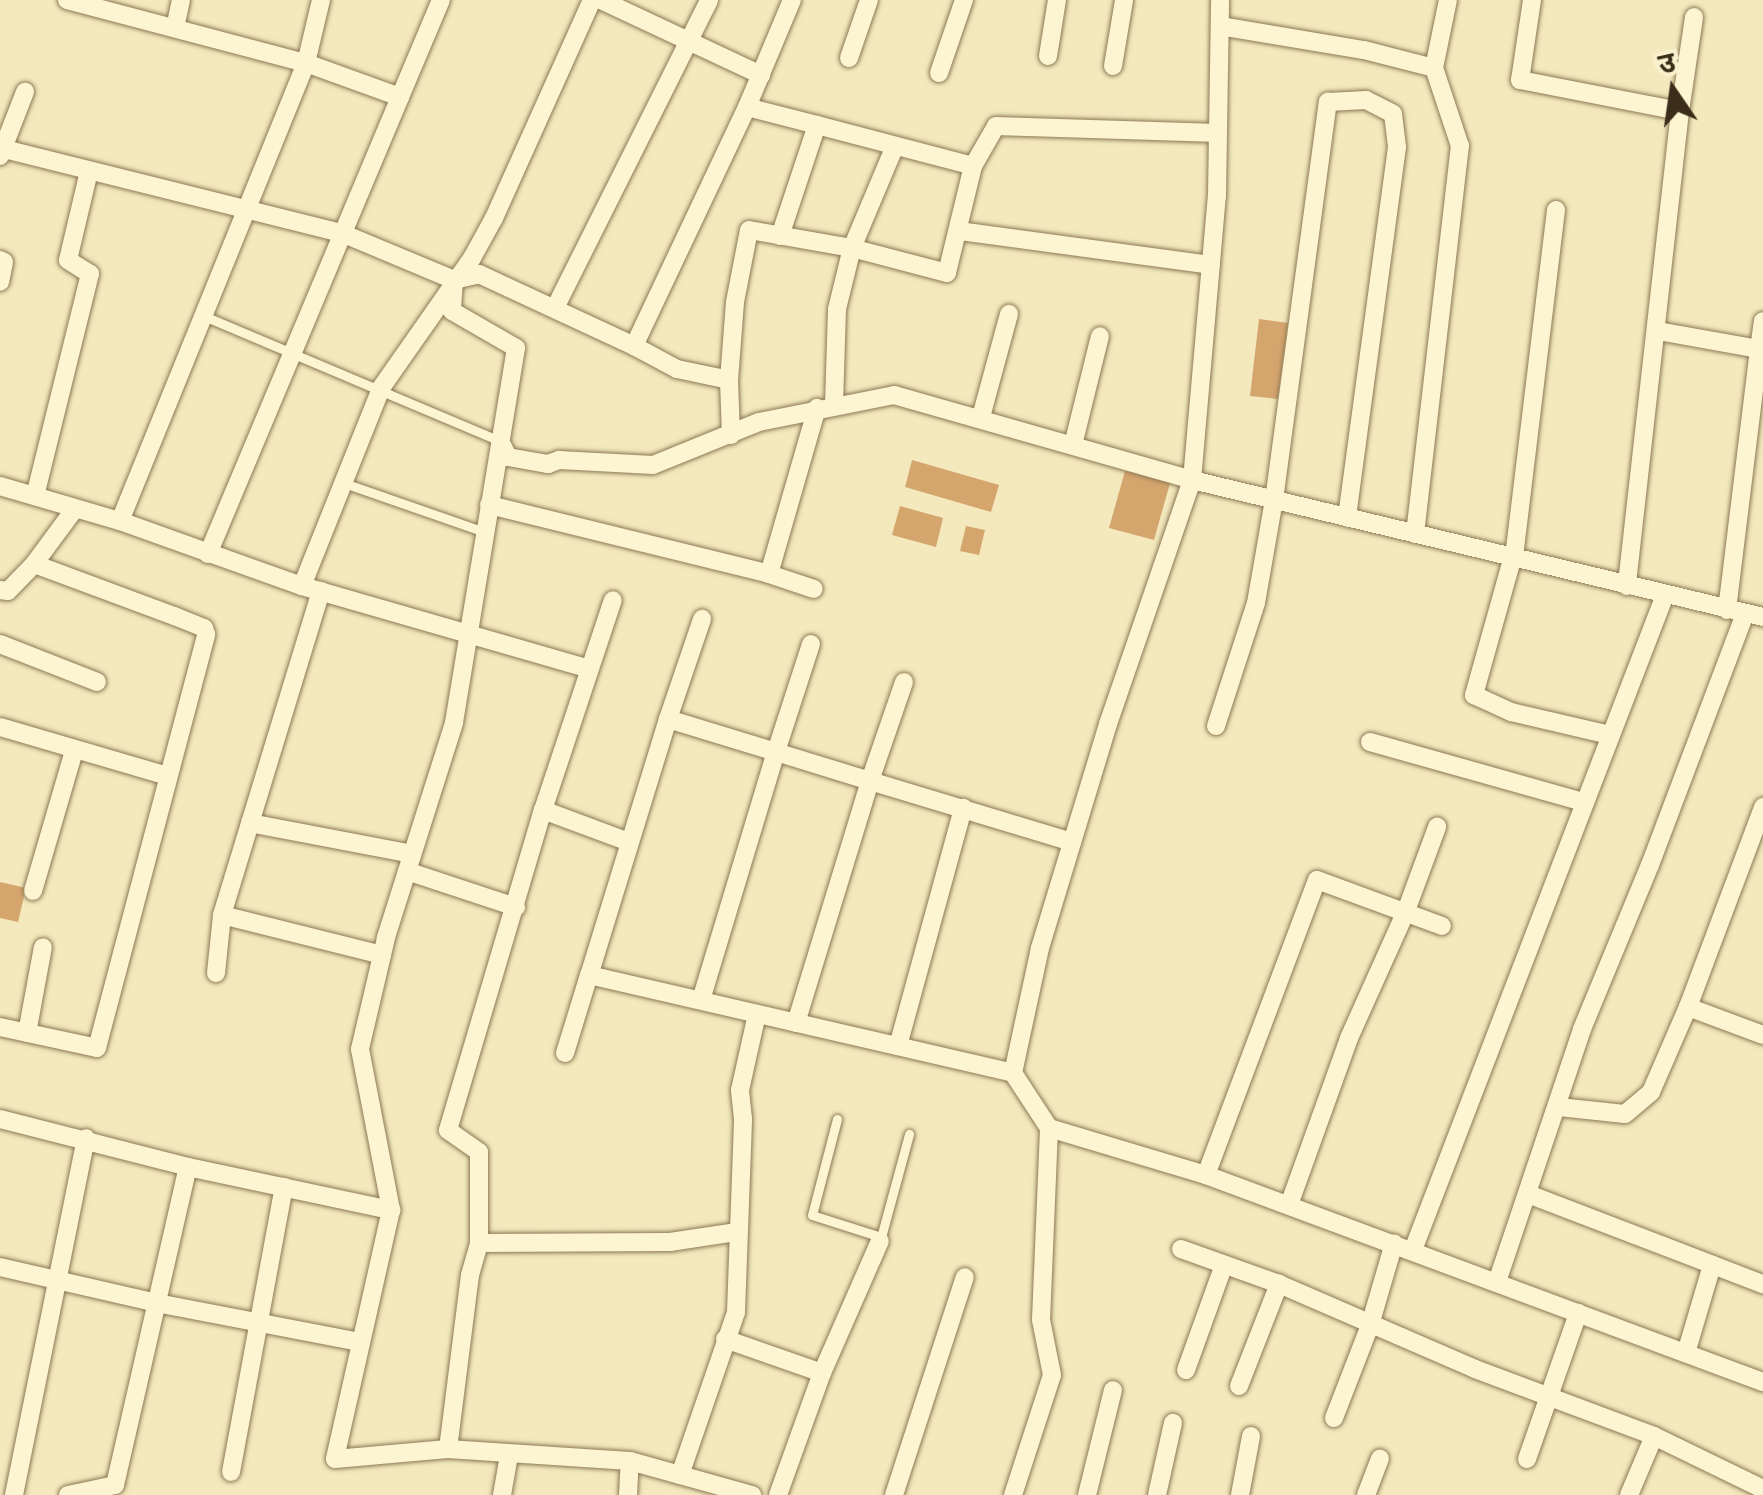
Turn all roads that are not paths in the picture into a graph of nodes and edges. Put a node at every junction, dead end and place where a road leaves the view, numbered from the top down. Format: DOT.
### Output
graph roads {
  1 [pos="67,0"];
  2 [pos="181,0"];
  3 [pos="322,0"];
  4 [pos="440,0"];
  5 [pos="592,0"];
  6 [pos="602,0"];
  7 [pos="709,0"];
  8 [pos="792,0"];
  9 [pos="869,0"];
  10 [pos="964,0"];
  11 [pos="1057,0"];
  12 [pos="1124,0"];
  13 [pos="1220,0"];
  14 [pos="1448,0"];
  15 [pos="1532,0"];
  16 [pos="1694,17"];
  17 [pos="1220,26"];
  18 [pos="175,28"];
  19 [pos="690,42"];
  20 [pos="1048,56"];
  21 [pos="849,58"];
  22 [pos="306,63"];
  23 [pos="1113,66"];
  24 [pos="1434,68"];
  25 [pos="939,74"];
  26 [pos="761,76"];
  27 [pos="24,92"];
  28 [pos="400,97"];
  29 [pos="747,107"];
  30 [pos="1680,111"];
  31 [pos="817,125"];
  32 [pos="1218,133"];
  33 [pos="894,148"];
  34 [pos="1,152"];
  35 [pos="973,166"];
  36 [pos="89,171"];
  37 [pos="1556,210"];
  38 [pos="246,211"];
  39 [pos="960,231"];
  40 [pos="344,234"];
  41 [pos="780,236"];
  42 [pos="852,248"];
  43 [pos="0,260"];
  44 [pos="1211,266"];
  45 [pos="454,280"];
  46 [pos="0,282"];
  47 [pos="555,308"];
  48 [pos="1008,314"];
  49 [pos="204,316"];
  50 [pos="1763,320"];
  51 [pos="1658,331"];
  52 [pos="1100,336"];
  53 [pos="634,346"];
  54 [pos="1761,350"];
  55 [pos="294,352"];
  56 [pos="729,380"];
  57 [pos="382,388"];
  58 [pos="826,407"];
  59 [pos="981,418"];
  60 [pos="731,434"];
  61 [pos="500,441"];
  62 [pos="1073,445"];
  63 [pos="1192,480"];
  64 [pos="344,483"];
  65 [pos="0,486"];
  66 [pos="35,496"];
  67 [pos="1274,500"];
  68 [pos="489,505"];
  69 [pos="74,510"];
  70 [pos="1347,518"];
  71 [pos="120,521"];
  72 [pos="485,532"];
  73 [pos="1414,534"];
  74 [pos="208,554"];
  75 [pos="1510,558"];
  76 [pos="34,564"];
  77 [pos="769,574"];
  78 [pos="1627,586"];
  79 [pos="312,588"];
  80 [pos="814,589"];
  81 [pos="4,590"];
  82 [pos="1666,595"];
  83 [pos="614,600"];
  84 [pos="0,612"];
  85 [pos="1745,613"];
  86 [pos="702,618"];
  87 [pos="471,633"];
  88 [pos="0,644"];
  89 [pos="810,644"];
  90 [pos="589,669"];
  91 [pos="98,682"];
  92 [pos="904,682"];
  93 [pos="668,719"];
  94 [pos="1216,726"];
  95 [pos="0,727"];
  96 [pos="1610,735"];
  97 [pos="1370,742"];
  98 [pos="74,751"];
  99 [pos="776,752"];
  100 [pos="168,776"];
  101 [pos="870,782"];
  102 [pos="1584,802"];
  103 [pos="1763,807"];
  104 [pos="963,808"];
  105 [pos="543,810"];
  106 [pos="250,823"];
  107 [pos="1437,827"];
  108 [pos="629,842"];
  109 [pos="1072,842"];
  110 [pos="410,863"];
  111 [pos="33,891"];
  112 [pos="516,907"];
  113 [pos="1406,911"];
  114 [pos="222,915"];
  115 [pos="1442,926"];
  116 [pos="43,947"];
  117 [pos="382,955"];
  118 [pos="216,973"];
  119 [pos="589,975"];
  120 [pos="700,1000"];
  121 [pos="1688,1007"];
  122 [pos="757,1014"];
  123 [pos="796,1023"];
  124 [pos="0,1027"];
  125 [pos="26,1034"];
  126 [pos="1763,1035"];
  127 [pos="898,1046"];
  128 [pos="564,1053"];
  129 [pos="1013,1073"];
  130 [pos="1559,1107"];
  131 [pos="0,1119"];
  132 [pos="837,1119"];
  133 [pos="1049,1128"];
  134 [pos="908,1134"];
  135 [pos="86,1138"];
  136 [pos="188,1167"];
  137 [pos="1206,1175"];
  138 [pos="284,1187"];
  139 [pos="1528,1194"];
  140 [pos="1288,1204"];
  141 [pos="391,1210"];
  142 [pos="737,1232"];
  143 [pos="880,1239"];
  144 [pos="478,1243"];
  145 [pos="1394,1243"];
  146 [pos="1181,1249"];
  147 [pos="1413,1250"];
  148 [pos="1712,1265"];
  149 [pos="0,1267"];
  150 [pos="1223,1267"];
  151 [pos="965,1277"];
  152 [pos="58,1280"];
  153 [pos="1497,1282"];
  154 [pos="1279,1284"];
  155 [pos="1763,1284"];
  156 [pos="157,1303"];
  157 [pos="1578,1312"];
  158 [pos="256,1321"];
  159 [pos="1370,1326"];
  160 [pos="726,1339"];
  161 [pos="359,1342"];
  162 [pos="1686,1353"];
  163 [pos="1186,1370"];
  164 [pos="822,1373"];
  165 [pos="1763,1382"];
  166 [pos="1239,1386"];
  167 [pos="1114,1390"];
  168 [pos="1549,1397"];
  169 [pos="1334,1418"];
  170 [pos="1174,1423"];
  171 [pos="1251,1436"];
  172 [pos="1654,1436"];
  173 [pos="448,1449"];
  174 [pos="509,1456"];
  175 [pos="1380,1459"];
  176 [pos="1527,1459"];
  177 [pos="630,1461"];
  178 [pos="230,1472"];
  179 [pos="680,1475"];
  180 [pos="1763,1489"];
  181 [pos="14,1495"];
  182 [pos="70,1495"];
  183 [pos="502,1495"];
  184 [pos="628,1495"];
  185 [pos="752,1495"];
  186 [pos="778,1495"];
  187 [pos="894,1495"];
  188 [pos="1013,1495"];
  189 [pos="1087,1495"];
  190 [pos="1157,1495"];
  191 [pos="1240,1495"];
  192 [pos="1366,1495"];
  193 [pos="1628,1495"];
  1 -- 18 [label="street"];
  2 -- 18 [label="street"];
  3 -- 22 [label="street"];
  4 -- 28 [label="street"];
  5 -- 45 [label="street"];
  6 -- 19 [label="street"];
  7 -- 19 [label="street"];
  8 -- 26 [label="street"];
  9 -- 21 [label="street"];
  10 -- 25 [label="street"];
  11 -- 20 [label="street"];
  12 -- 23 [label="street"];
  13 -- 17 [label="street"];
  14 -- 24 [label="street"];
  15 -- 30 [label="street"];
  16 -- 30 [label="street"];
  17 -- 24 [label="street"];
  17 -- 32 [label="street"];
  18 -- 22 [label="street"];
  19 -- 26 [label="street"];
  19 -- 47 [label="street"];
  22 -- 28 [label="street"];
  22 -- 38 [label="street"];
  24 -- 73 [label="street"];
  26 -- 29 [label="street"];
  27 -- 34 [label="street"];
  28 -- 40 [label="street"];
  29 -- 31 [label="street"];
  29 -- 53 [label="street"];
  30 -- 51 [label="street"];
  31 -- 33 [label="street"];
  31 -- 41 [label="street"];
  32 -- 35 [label="street"];
  32 -- 44 [label="street"];
  33 -- 35 [label="street"];
  33 -- 42 [label="street"];
  34 -- 36 [label="street"];
  35 -- 39 [label="street"];
  36 -- 38 [label="street"];
  36 -- 66 [label="street"];
  37 -- 75 [label="street"];
  38 -- 40 [label="street"];
  38 -- 49 [label="street"];
  39 -- 42 [label="street"];
  39 -- 44 [label="street"];
  40 -- 45 [label="street"];
  40 -- 55 [label="street"];
  41 -- 42 [label="street"];
  41 -- 56 [label="street"];
  42 -- 58 [label="street"];
  43 -- 46 [label="street"];
  44 -- 63 [label="street"];
  45 -- 47 [label="street"];
  45 -- 57 [label="street"];
  45 -- 61 [label="street"];
  47 -- 53 [label="street"];
  48 -- 59 [label="street"];
  49 -- 55 [label="lane"];
  49 -- 71 [label="street"];
  50 -- 54 [label="street"];
  51 -- 54 [label="street"];
  51 -- 78 [label="street"];
  52 -- 62 [label="street"];
  53 -- 56 [label="street"];
  54 -- 85 [label="street"];
  55 -- 57 [label="lane"];
  55 -- 74 [label="street"];
  56 -- 60 [label="street"];
  57 -- 61 [label="lane"];
  57 -- 64 [label="street"];
  58 -- 59 [label="street"];
  58 -- 60 [label="street"];
  58 -- 77 [label="street"];
  59 -- 62 [label="street"];
  60 -- 61 [label="street"];
  61 -- 68 [label="street"];
  62 -- 63 [label="street"];
  63 -- 67 [label="street"];
  63 -- 109 [label="street"];
  64 -- 72 [label="lane"];
  64 -- 79 [label="street"];
  65 -- 66 [label="street"];
  66 -- 69 [label="street"];
  67 -- 70 [label="street"];
  67 -- 70 [label="street"];
  67 -- 94 [label="street"];
  68 -- 72 [label="street"];
  68 -- 77 [label="street"];
  69 -- 71 [label="street"];
  69 -- 76 [label="street"];
  70 -- 73 [label="street"];
  71 -- 74 [label="street"];
  72 -- 87 [label="street"];
  73 -- 75 [label="street"];
  74 -- 79 [label="street"];
  75 -- 78 [label="street"];
  75 -- 96 [label="street"];
  76 -- 81 [label="street"];
  76 -- 100 [label="street"];
  77 -- 80 [label="street"];
  78 -- 82 [label="street"];
  79 -- 87 [label="street"];
  79 -- 106 [label="street"];
  81 -- 84 [label="street"];
  82 -- 85 [label="street"];
  82 -- 96 [label="street"];
  83 -- 90 [label="street"];
  85 -- 130 [label="street"];
  86 -- 93 [label="street"];
  87 -- 90 [label="street"];
  87 -- 110 [label="street"];
  88 -- 91 [label="street"];
  89 -- 99 [label="street"];
  90 -- 105 [label="street"];
  92 -- 101 [label="street"];
  93 -- 99 [label="street"];
  93 -- 108 [label="street"];
  95 -- 98 [label="street"];
  96 -- 102 [label="street"];
  97 -- 102 [label="street"];
  98 -- 100 [label="street"];
  98 -- 111 [label="street"];
  99 -- 101 [label="street"];
  99 -- 120 [label="street"];
  100 -- 125 [label="street"];
  101 -- 104 [label="street"];
  101 -- 123 [label="street"];
  102 -- 147 [label="street"];
  103 -- 121 [label="street"];
  104 -- 109 [label="street"];
  104 -- 127 [label="street"];
  105 -- 108 [label="street"];
  105 -- 112 [label="street"];
  106 -- 110 [label="street"];
  106 -- 114 [label="street"];
  107 -- 113 [label="street"];
  108 -- 119 [label="street"];
  109 -- 129 [label="street"];
  110 -- 112 [label="street"];
  110 -- 117 [label="street"];
  112 -- 144 [label="street"];
  113 -- 115 [label="street"];
  113 -- 137 [label="street"];
  113 -- 140 [label="street"];
  114 -- 117 [label="street"];
  114 -- 118 [label="street"];
  116 -- 125 [label="street"];
  117 -- 141 [label="street"];
  119 -- 120 [label="street"];
  119 -- 128 [label="street"];
  120 -- 122 [label="street"];
  121 -- 126 [label="street"];
  121 -- 130 [label="street"];
  122 -- 123 [label="street"];
  122 -- 142 [label="street"];
  123 -- 127 [label="street"];
  124 -- 125 [label="street"];
  127 -- 129 [label="street"];
  129 -- 133 [label="street"];
  130 -- 139 [label="street"];
  131 -- 135 [label="street"];
  132 -- 143 [label="lane"];
  133 -- 137 [label="street"];
  133 -- 188 [label="street"];
  134 -- 143 [label="lane"];
  135 -- 136 [label="street"];
  135 -- 152 [label="street"];
  136 -- 138 [label="street"];
  136 -- 156 [label="street"];
  137 -- 140 [label="street"];
  138 -- 141 [label="street"];
  138 -- 158 [label="street"];
  139 -- 148 [label="street"];
  139 -- 153 [label="street"];
  140 -- 145 [label="street"];
  141 -- 161 [label="street"];
  142 -- 144 [label="street"];
  142 -- 160 [label="street"];
  143 -- 164 [label="street"];
  144 -- 173 [label="street"];
  145 -- 147 [label="street"];
  145 -- 159 [label="street"];
  146 -- 150 [label="street"];
  147 -- 153 [label="street"];
  148 -- 155 [label="street"];
  148 -- 162 [label="street"];
  149 -- 152 [label="street"];
  150 -- 154 [label="street"];
  150 -- 163 [label="street"];
  151 -- 187 [label="street"];
  152 -- 156 [label="street"];
  152 -- 181 [label="street"];
  153 -- 157 [label="street"];
  154 -- 159 [label="street"];
  154 -- 166 [label="street"];
  156 -- 158 [label="street"];
  156 -- 182 [label="street"];
  157 -- 162 [label="street"];
  157 -- 168 [label="street"];
  158 -- 161 [label="street"];
  158 -- 178 [label="street"];
  159 -- 168 [label="street"];
  159 -- 169 [label="street"];
  160 -- 164 [label="street"];
  160 -- 179 [label="street"];
  161 -- 173 [label="street"];
  162 -- 165 [label="street"];
  164 -- 186 [label="street"];
  167 -- 189 [label="street"];
  168 -- 172 [label="street"];
  168 -- 176 [label="street"];
  170 -- 190 [label="street"];
  171 -- 191 [label="street"];
  172 -- 180 [label="street"];
  172 -- 193 [label="street"];
  173 -- 174 [label="street"];
  174 -- 177 [label="street"];
  174 -- 183 [label="street"];
  175 -- 192 [label="street"];
  177 -- 179 [label="street"];
  177 -- 184 [label="street"];
  179 -- 185 [label="street"];
}
